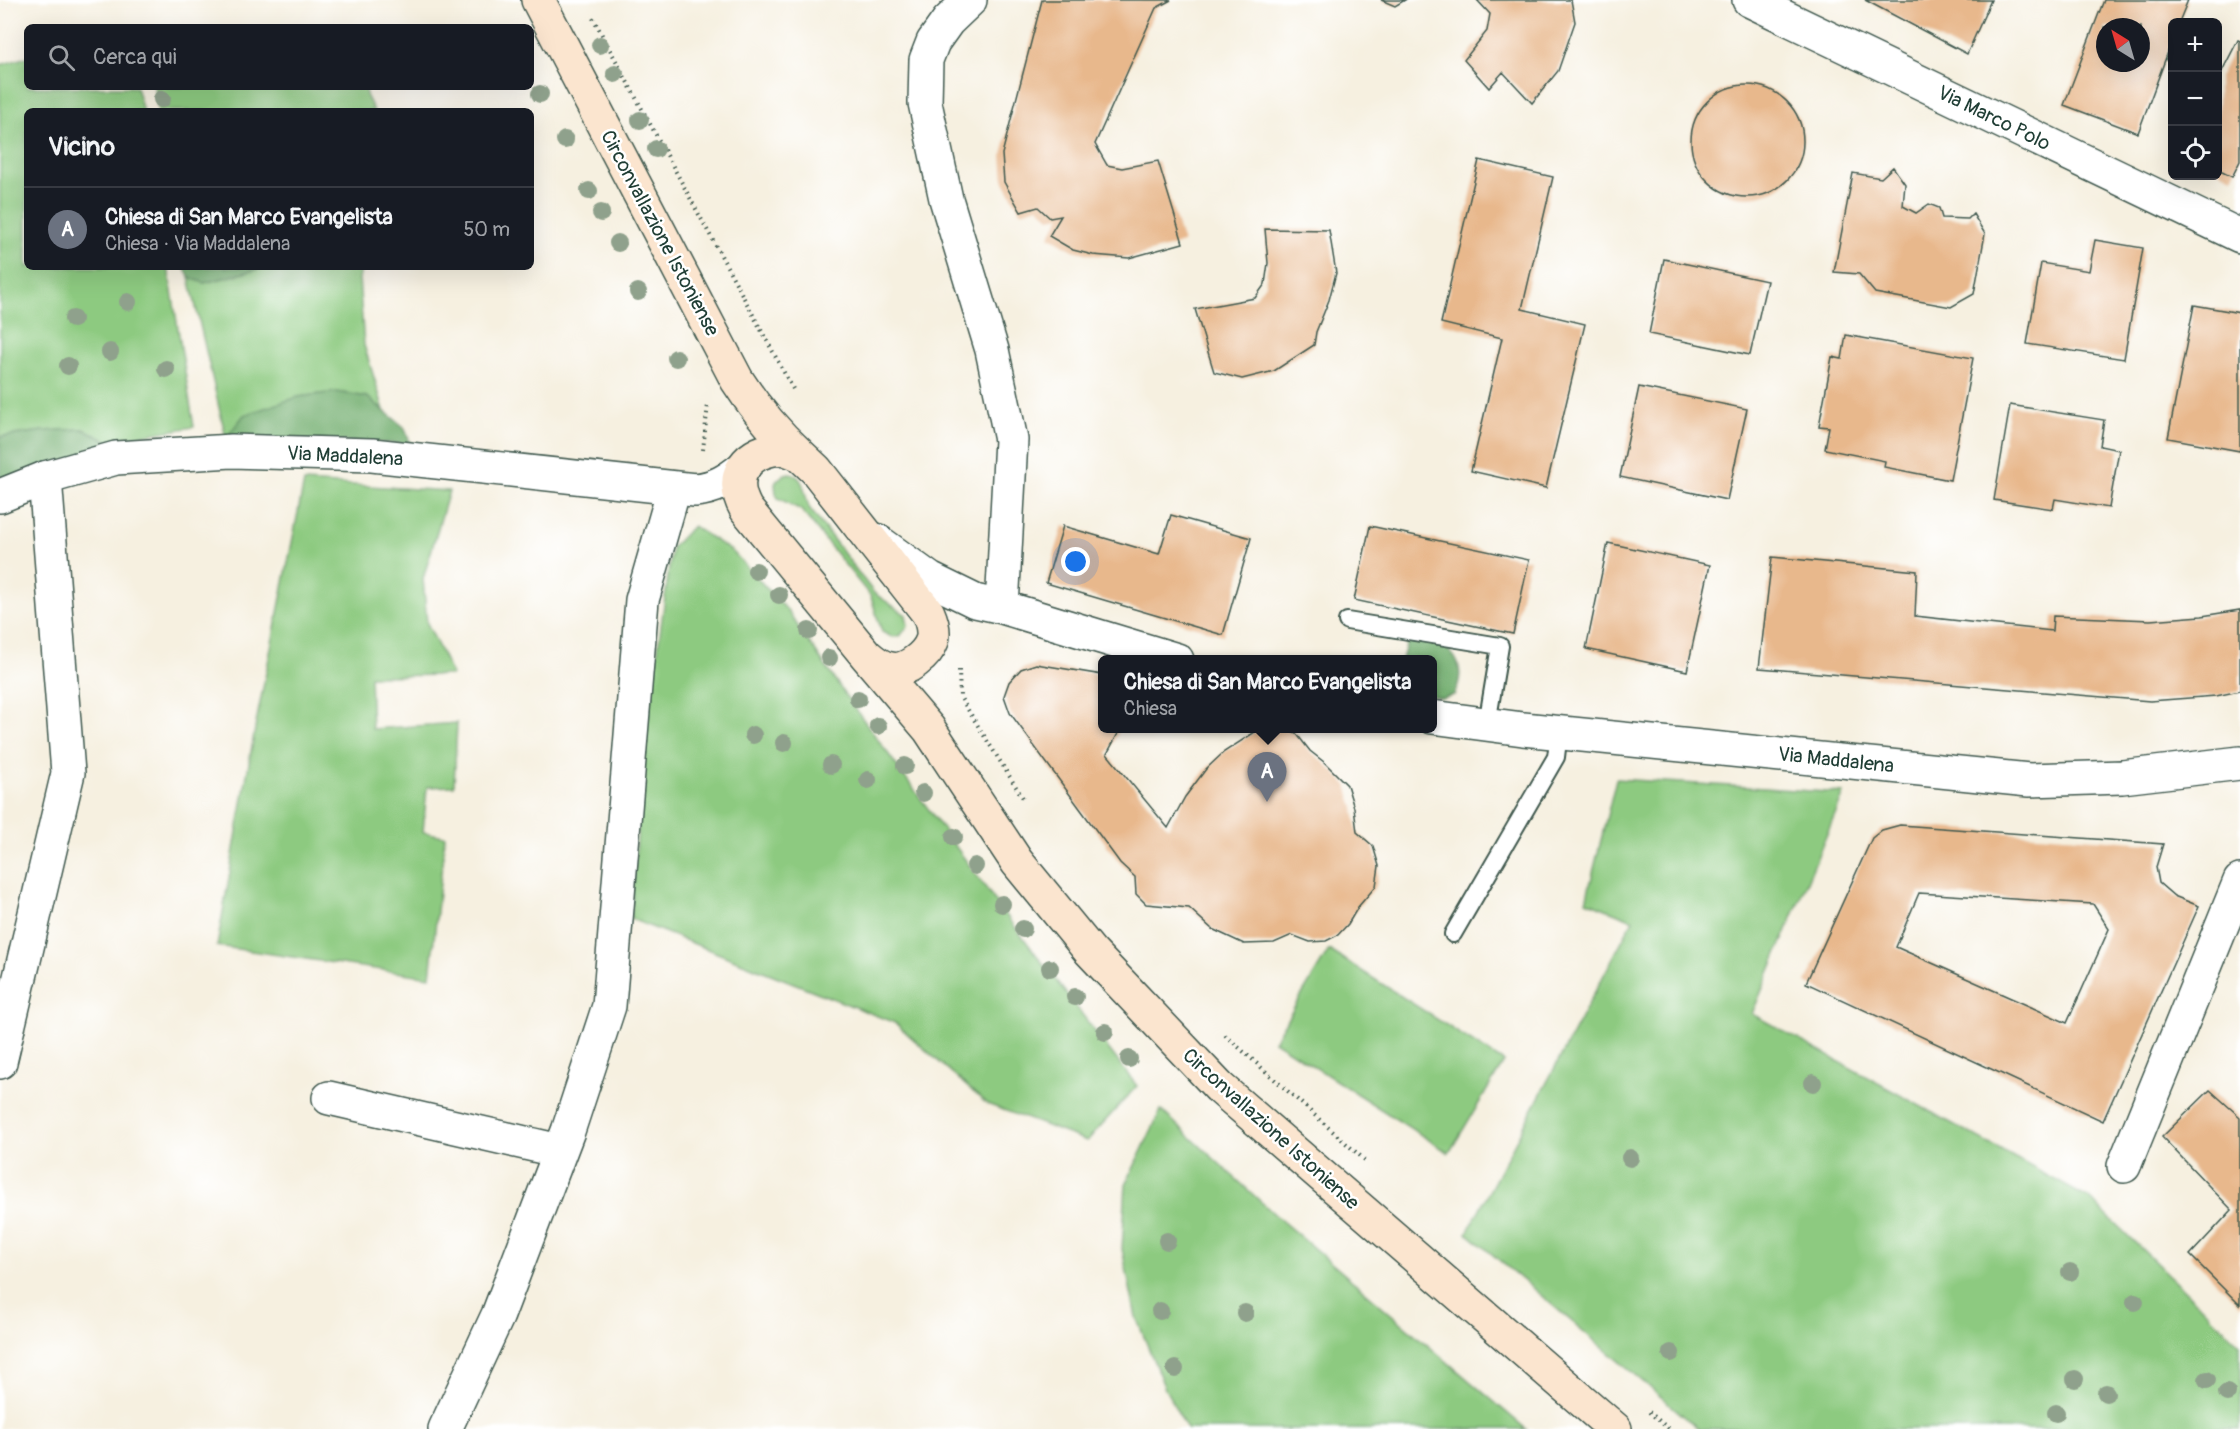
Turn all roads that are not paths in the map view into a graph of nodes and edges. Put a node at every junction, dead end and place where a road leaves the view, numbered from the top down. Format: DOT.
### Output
graph roads {
  1 [pos="538,0"];
  2 [pos="970,0"];
  3 [pos="1749,0"];
  4 [pos="2240,236"];
  5 [pos="737,380"];
  6 [pos="799,454"];
  7 [pos="746,464"];
  8 [pos="45,478"];
  9 [pos="684,489"];
  10 [pos="0,496"];
  11 [pos="758,525"];
  12 [pos="863,529"];
  13 [pos="957,621"];
  14 [pos="1347,621"];
  15 [pos="866,655"];
  16 [pos="1149,655"];
  17 [pos="1437,718"];
  18 [pos="1487,724"];
  19 [pos="929,729"];
  20 [pos="1559,732"];
  21 [pos="2240,764"];
  22 [pos="2240,881"];
  23 [pos="1453,934"];
  24 [pos="0,1062"];
  25 [pos="329,1098"];
  26 [pos="560,1151"];
  27 [pos="2124,1166"];
  28 [pos="445,1429"];
  29 [pos="1615,1429"];
  1 -- 5 [label="main road, Circonvallazione Istoniense"];
  2 -- 13 [label="street"];
  3 -- 4 [label="street, Via Marco Polo"];
  5 -- 6 [label="main road, Circonvallazione Istoniense"];
  5 -- 7 [label="main road"];
  6 -- 7 [label="main road"];
  6 -- 12 [label="main road, Circonvallazione Istoniense"];
  7 -- 9 [label="street, Via Maddalena"];
  7 -- 11 [label="main road"];
  8 -- 9 [label="street, Via Maddalena"];
  8 -- 10 [label="street, Via Maddalena"];
  8 -- 24 [label="street"];
  9 -- 11 [label="street, Via Maddalena"];
  9 -- 26 [label="street"];
  11 -- 15 [label="main road"];
  12 -- 13 [label="street"];
  12 -- 13 [label="main road, Circonvallazione Istoniense"];
  13 -- 15 [label="main road"];
  13 -- 16 [label="street"];
  13 -- 19 [label="main road"];
  14 -- 18 [label="lane"];
  15 -- 19 [label="main road"];
  17 -- 18 [label="street, Via Maddalena"];
  18 -- 20 [label="street, Via Maddalena"];
  19 -- 29 [label="main road, Circonvallazione Istoniense"];
  20 -- 21 [label="street, Via Maddalena"];
  20 -- 23 [label="lane"];
  22 -- 27 [label="street"];
  25 -- 26 [label="street"];
  26 -- 28 [label="street"];
}
